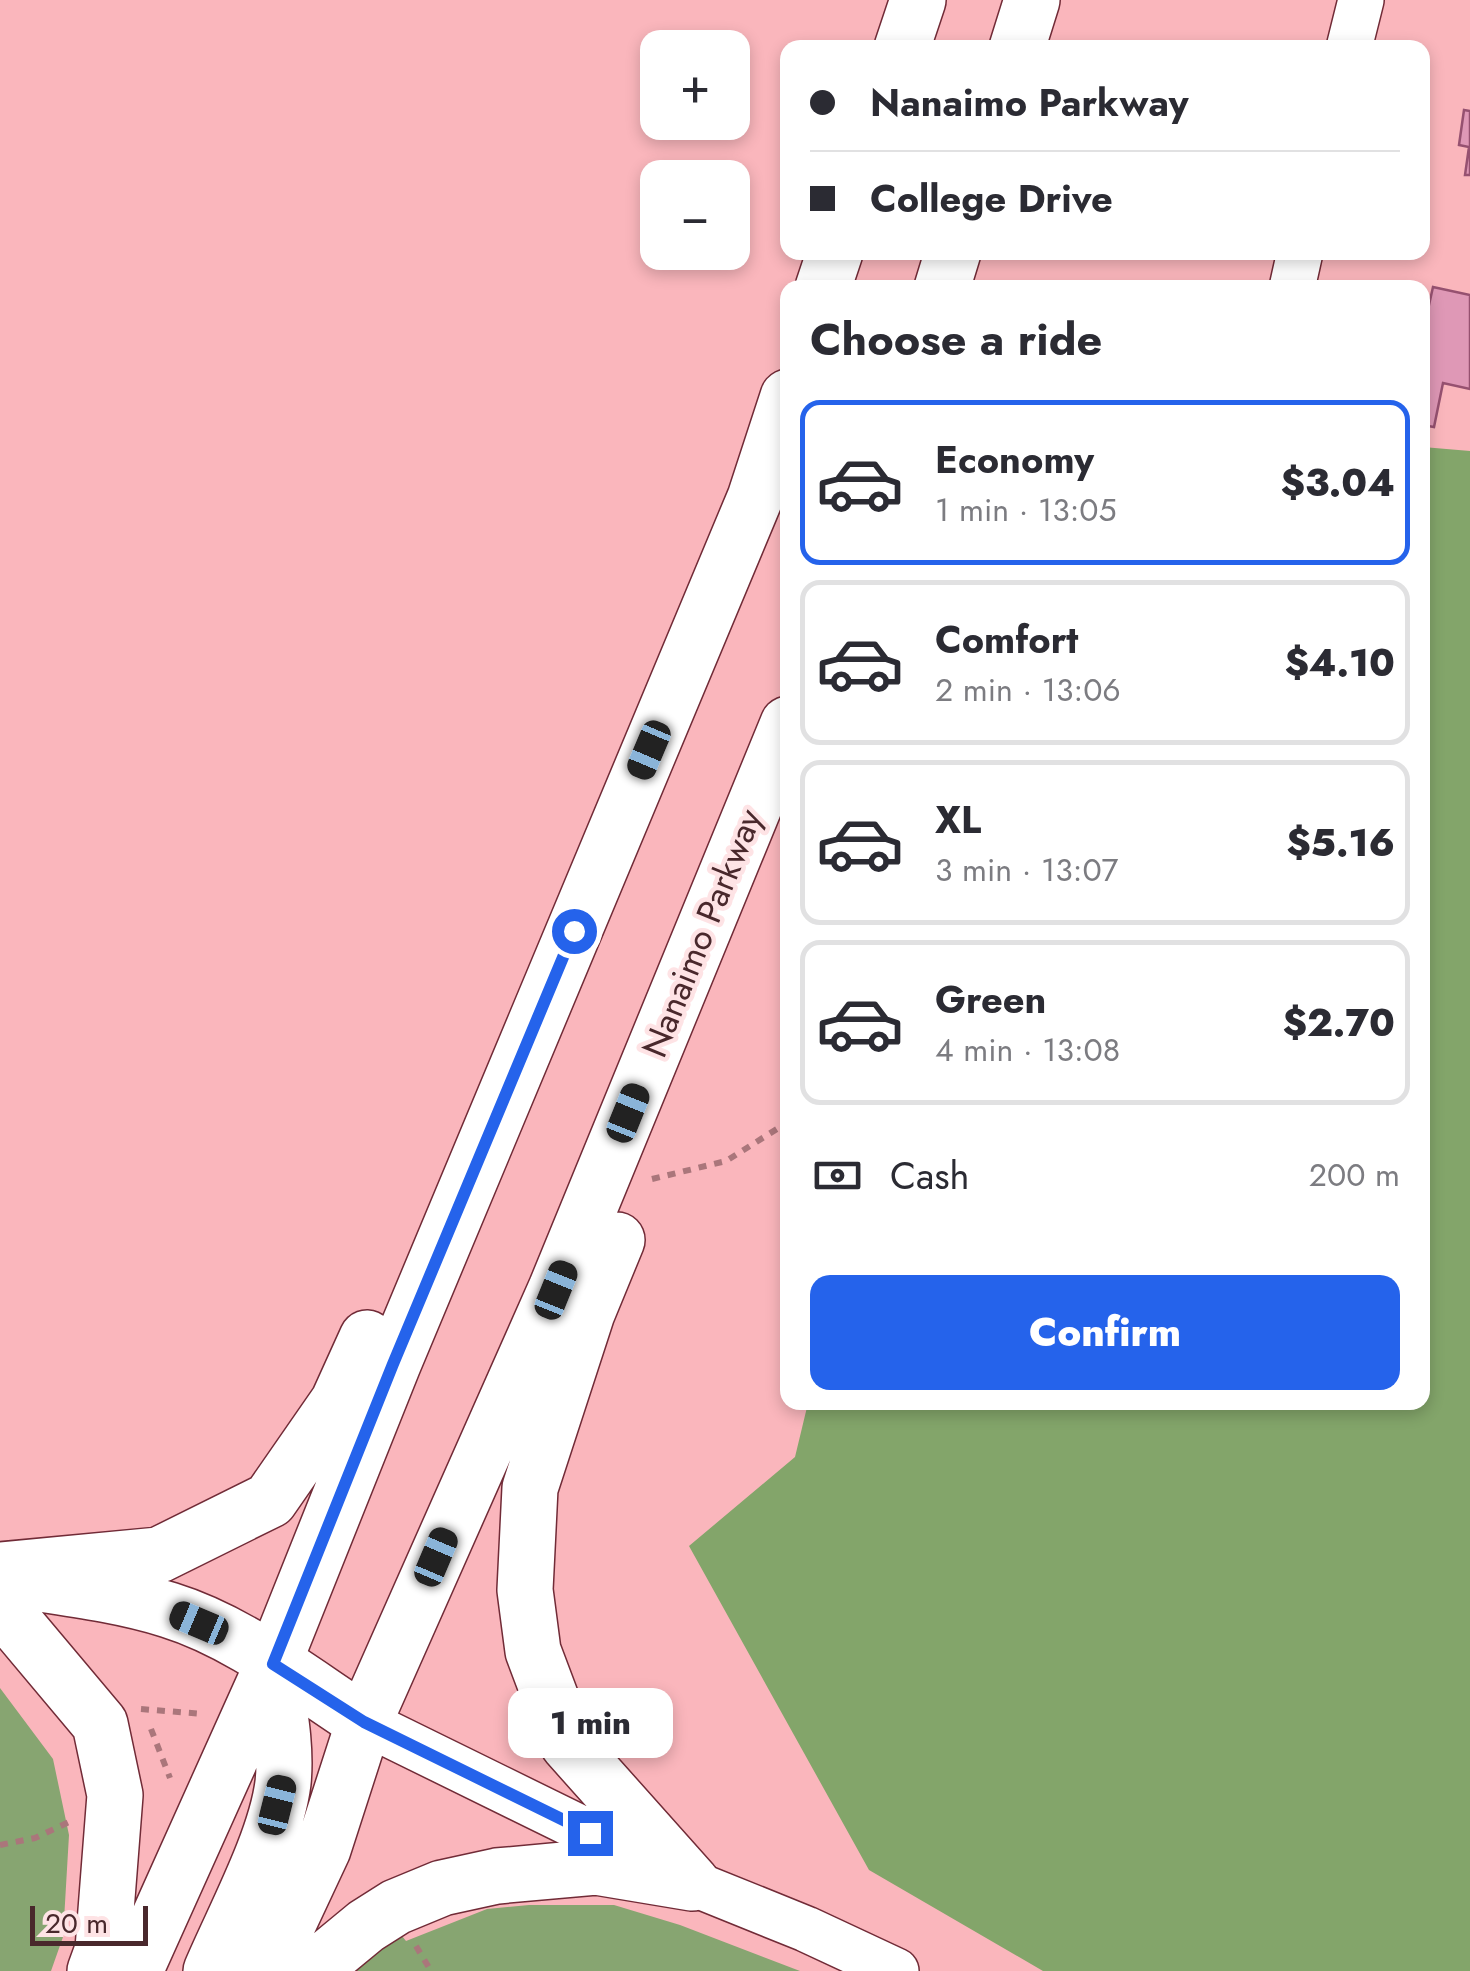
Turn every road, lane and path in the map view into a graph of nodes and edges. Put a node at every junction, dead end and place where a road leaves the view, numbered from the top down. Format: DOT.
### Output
graph roads {
  1 [pos="918,0"];
  2 [pos="1032,0"];
  3 [pos="1360,0"];
  4 [pos="905,40"];
  5 [pos="1020,40"];
  6 [pos="1351,40"];
  7 [pos="780,421"];
  8 [pos="754,498"];
  9 [pos="780,744"];
  10 [pos="780,834"];
  11 [pos="780,1127"];
  12 [pos="641,1182"];
  13 [pos="0,1570"];
  14 [pos="0,1578"];
  15 [pos="0,1605"];
  16 [pos="273,1664"];
  17 [pos="364,1722"];
  18 [pos="70,1806"];
  19 [pos="0,1845"];
  20 [pos="692,1883"];
  21 [pos="95,1971"];
  22 [pos="135,1971"];
  23 [pos="211,1971"];
  24 [pos="266,1971"];
  25 [pos="318,1971"];
  26 [pos="896,1971"];
  1 -- 4 [label="main road"];
  2 -- 5 [label="main road"];
  3 -- 6 [label="street"];
  7 -- 8 [label="main road"];
  8 -- 13 [label="main road"];
  8 -- 16 [label="main road"];
  9 -- 17 [label="main road, Nanaimo Parkway"];
  10 -- 12 [label="main road"];
  11 -- 12 [label="path"];
  12 -- 20 [label="main road"];
  14 -- 16 [label="main road"];
  15 -- 21 [label="main road"];
  16 -- 17 [label="main road"];
  16 -- 22 [label="main road"];
  16 -- 23 [label="main road"];
  17 -- 20 [label="street"];
  17 -- 24 [label="main road, Nanaimo Parkway"];
  18 -- 19 [label="path"];
  20 -- 25 [label="main road"];
  20 -- 26 [label="street"];
}
